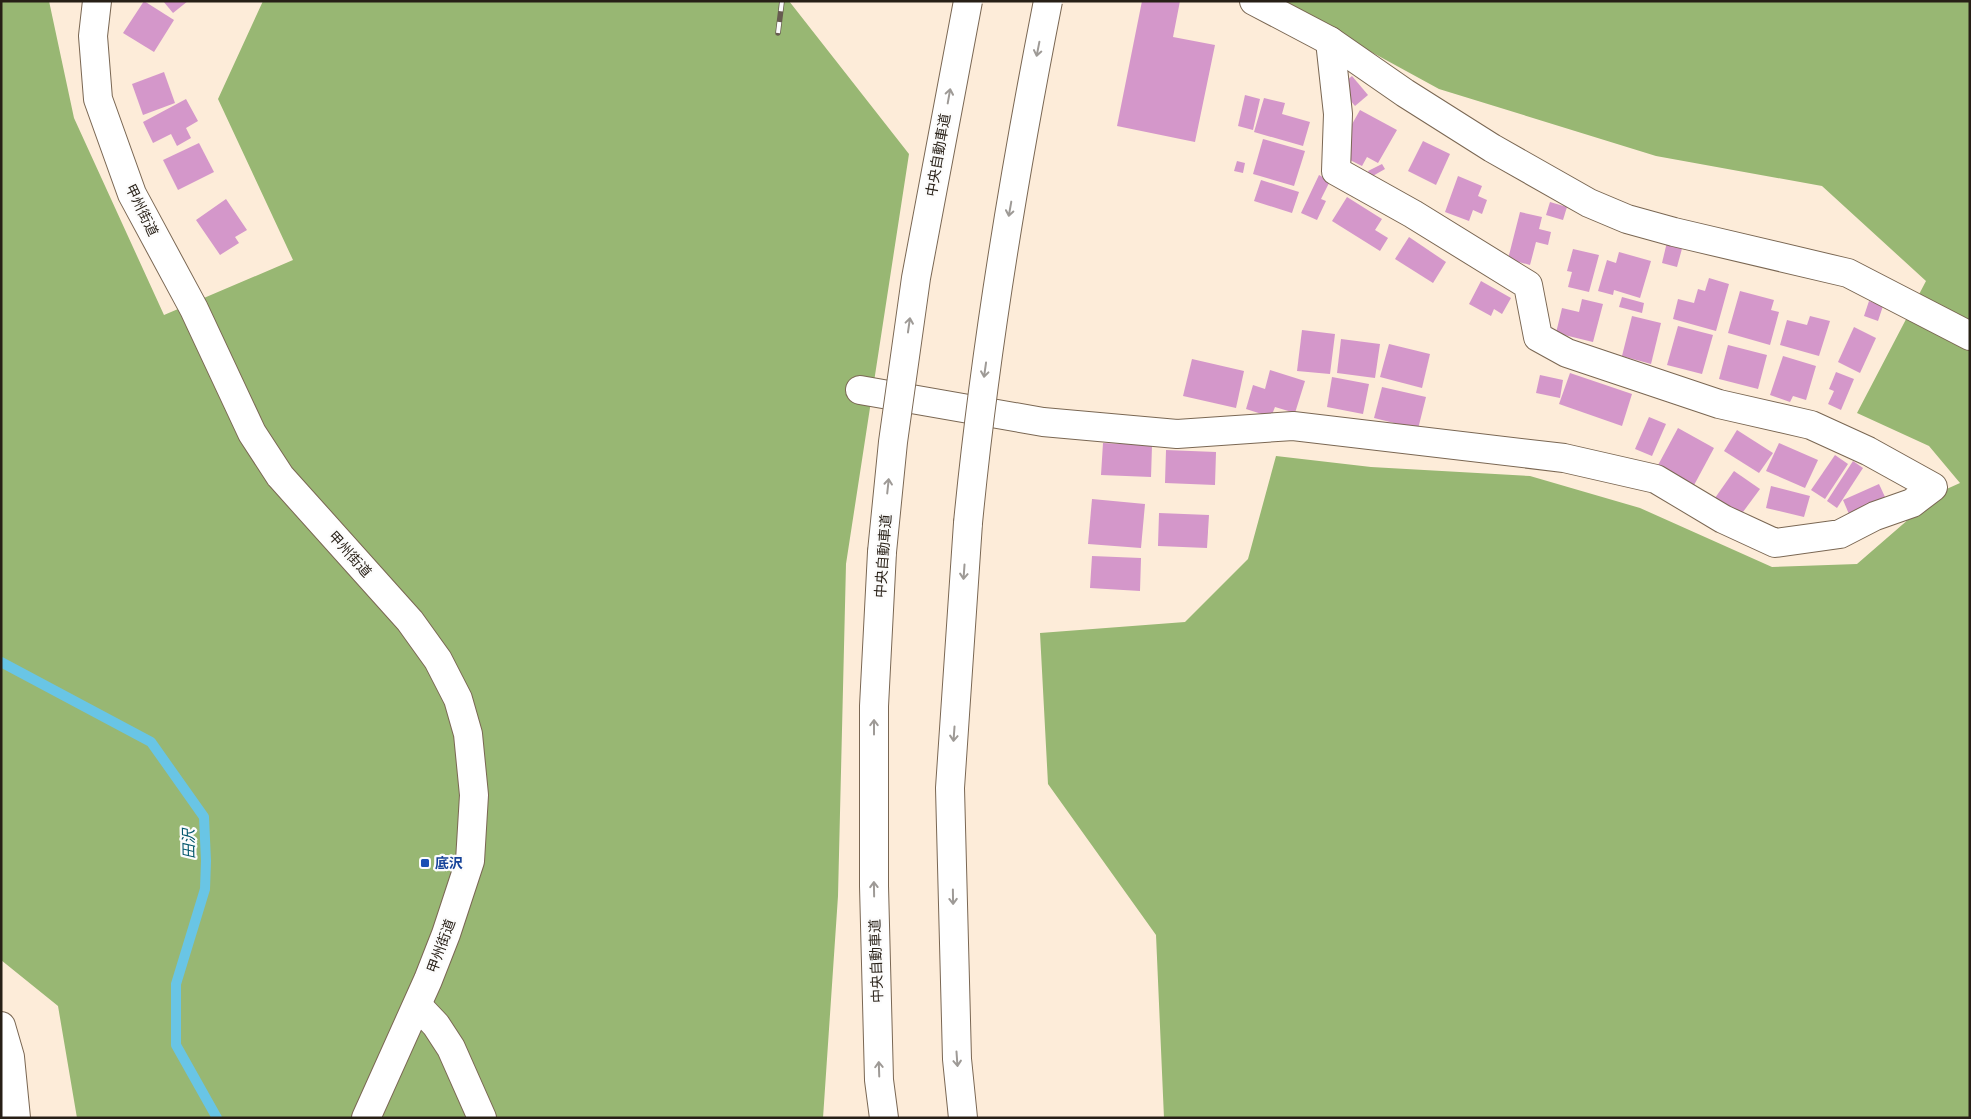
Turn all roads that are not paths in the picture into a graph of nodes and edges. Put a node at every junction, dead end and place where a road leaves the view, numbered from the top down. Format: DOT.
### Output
graph roads {
  1 [pos="97,1"];
  2 [pos="968,1"];
  3 [pos="1048,1"];
  4 [pos="1254,1"];
  5 [pos="1330,41"];
  6 [pos="1970,336"];
  7 [pos="860,390"];
  8 [pos="418,1006"];
  9 [pos="1,1026"];
  10 [pos="16,1118"];
  11 [pos="366,1118"];
  12 [pos="482,1118"];
  13 [pos="884,1118"];
  14 [pos="963,1118"];
  1 -- 8 [label="main road, 甲州街道"];
  13 -- 2 [label="main road, 中央自動車道, one-way, bridge"];
  3 -- 14 [label="main road, one-way, bridge"];
  4 -- 5 [label="main road"];
  5 -- 6 [label="main road"];
  5 -- 7 [label="main road"];
  8 -- 11 [label="main road, 甲州街道"];
  8 -- 12 [label="main road"];
  9 -- 10 [label="main road"];
}
